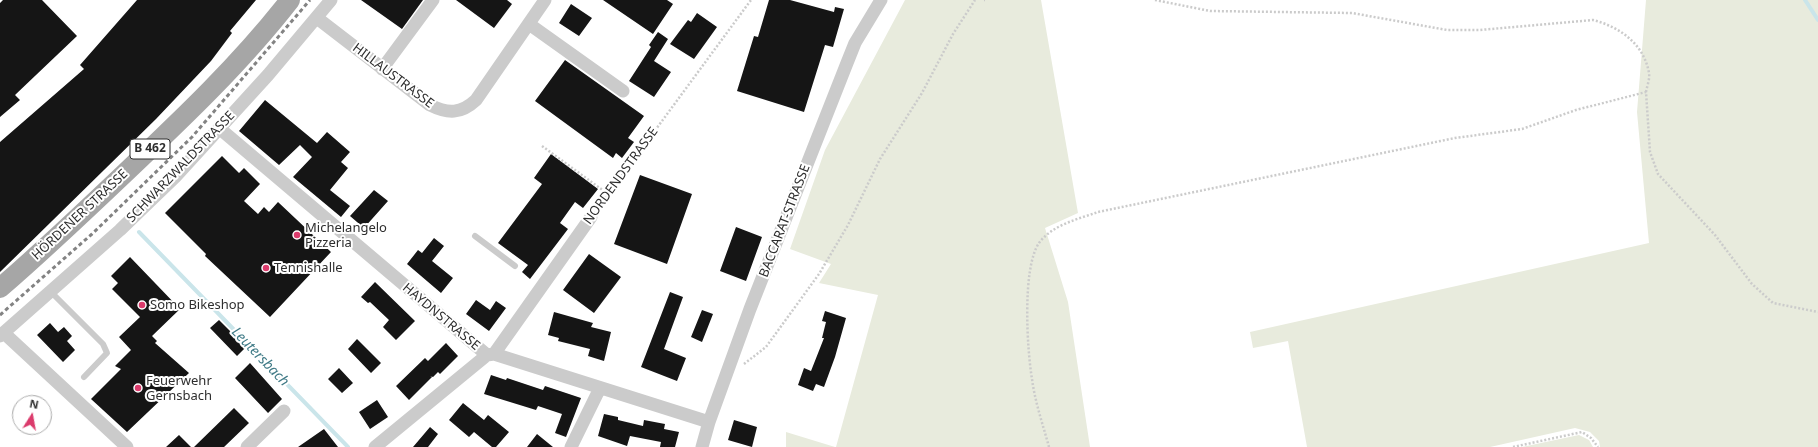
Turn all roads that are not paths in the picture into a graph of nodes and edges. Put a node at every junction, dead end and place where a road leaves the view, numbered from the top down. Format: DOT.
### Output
graph roads {
  1 [pos="290,0"];
  2 [pos="331,0"];
  3 [pos="433,0"];
  4 [pos="546,0"];
  5 [pos="881,0"];
  6 [pos="317,18"];
  7 [pos="529,24"];
  8 [pos="382,69"];
  9 [pos="623,91"];
  10 [pos="219,128"];
  11 [pos="591,217"];
  12 [pos="475,236"];
  13 [pos="514,266"];
  14 [pos="0,288"];
  15 [pos="51,292"];
  16 [pos="2,335"];
  17 [pos="490,355"];
  18 [pos="84,377"];
  19 [pos="600,388"];
  20 [pos="284,411"];
  21 [pos="709,422"];
  22 [pos="127,447"];
  23 [pos="247,447"];
  24 [pos="375,447"];
  25 [pos="571,447"];
  26 [pos="702,447"];
  1 -- 14 [label="main road, HÖRDENER STRASSE / B 462"];
  2 -- 6 [label="street, SCHWARZWALDSTRASSE"];
  3 -- 8 [label="street"];
  4 -- 7 [label="street, HILLAUSTRASSE"];
  5 -- 21 [label="street, BACCARAT-STRASSE"];
  6 -- 8 [label="street, HILLAUSTRASSE"];
  6 -- 10 [label="street, SCHWARZWALDSTRASSE"];
  7 -- 8 [label="street, HILLAUSTRASSE"];
  7 -- 9 [label="street"];
  10 -- 15 [label="street, SCHWARZWALDSTRASSE"];
  10 -- 17 [label="street, HAYDNSTRASSE"];
  11 -- 17 [label="street, NORDENDSTRASSE"];
  12 -- 13 [label="lane"];
  15 -- 16 [label="street, SCHWARZWALDSTRASSE"];
  15 -- 18 [label="lane"];
  16 -- 22 [label="street"];
  17 -- 19 [label="street, HAYDNSTRASSE"];
  17 -- 24 [label="street, NORDENDSTRASSE"];
  19 -- 21 [label="street, HAYDNSTRASSE"];
  19 -- 25 [label="street"];
  20 -- 23 [label="street"];
  21 -- 26 [label="street, BACCARAT-STRASSE"];
}
